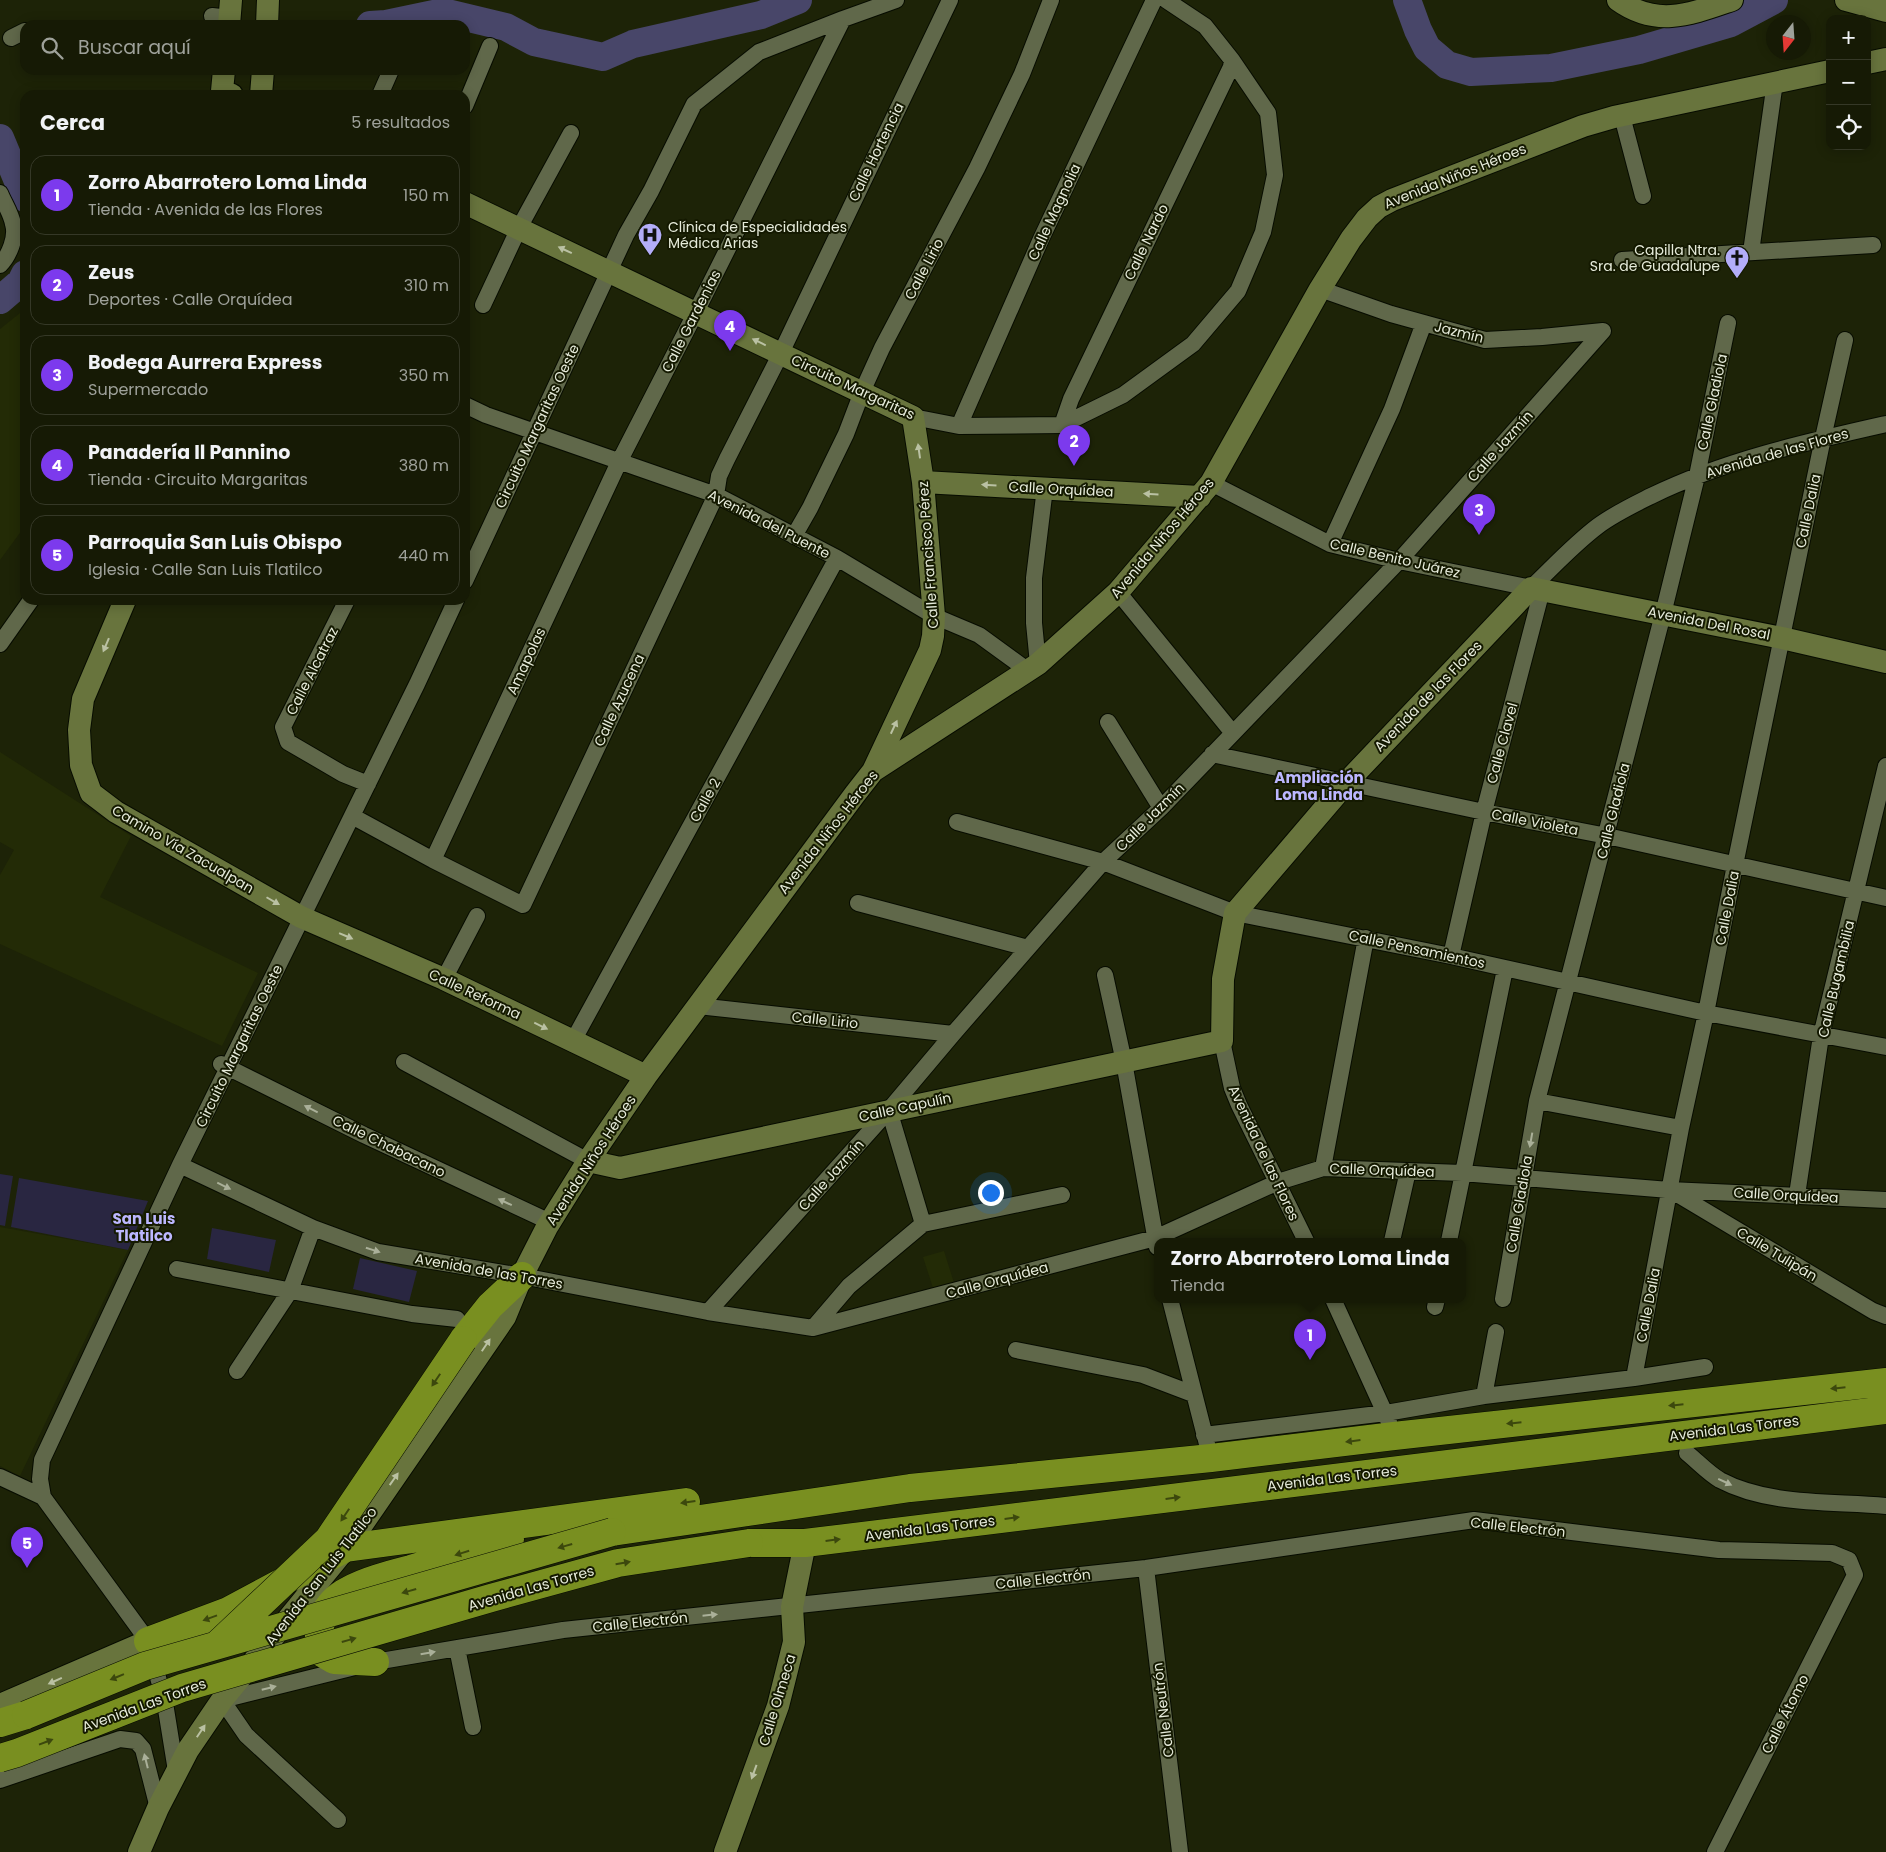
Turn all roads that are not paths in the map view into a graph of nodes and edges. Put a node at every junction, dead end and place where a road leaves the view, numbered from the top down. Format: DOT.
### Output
graph roads {
  1 [pos="268,0"];
  2 [pos="896,0"];
  3 [pos="950,0"];
  4 [pos="1051,0"];
  5 [pos="1154,0"];
  6 [pos="1166,0"];
  7 [pos="1618,0"];
  8 [pos="1732,0"];
  9 [pos="1846,0"];
  10 [pos="1886,11"];
  11 [pos="843,19"];
  12 [pos="267,20"];
  13 [pos="490,46"];
  14 [pos="1886,59"];
  15 [pos="1232,60"];
  16 [pos="1871,62"];
  17 [pos="1826,72"];
  18 [pos="263,75"];
  19 [pos="389,75"];
  20 [pos="1775,82"];
  21 [pos="261,90"];
  22 [pos="382,90"];
  23 [pos="470,94"];
  24 [pos="1622,116"];
  25 [pos="571,133"];
  26 [pos="0,193"];
  27 [pos="1643,196"];
  28 [pos="470,205"];
  29 [pos="519,228"];
  30 [pos="1873,245"];
  31 [pos="1751,252"];
  32 [pos="1622,260"];
  33 [pos="0,265"];
  34 [pos="609,271"];
  35 [pos="1320,289"];
  36 [pos="483,305"];
  37 [pos="696,312"];
  38 [pos="1424,322"];
  39 [pos="1728,323"];
  40 [pos="1603,331"];
  41 [pos="1845,340"];
  42 [pos="781,353"];
  43 [pos="862,392"];
  44 [pos="470,407"];
  45 [pos="913,417"];
  46 [pos="1886,424"];
  47 [pos="1062,425"];
  48 [pos="959,426"];
  49 [pos="535,431"];
  50 [pos="1822,438"];
  51 [pos="619,462"];
  52 [pos="1697,476"];
  53 [pos="923,482"];
  54 [pos="1045,488"];
  55 [pos="1205,490"];
  56 [pos="716,495"];
  57 [pos="794,536"];
  58 [pos="1330,544"];
  59 [pos="837,558"];
  60 [pos="1399,561"];
  61 [pos="470,570"];
  62 [pos="1536,589"];
  63 [pos="1118,592"];
  64 [pos="27,605"];
  65 [pos="123,605"];
  66 [pos="345,605"];
  67 [pos="454,605"];
  68 [pos="1663,614"];
  69 [pos="934,616"];
  70 [pos="1782,638"];
  71 [pos="0,644"];
  72 [pos="1886,662"];
  73 [pos="1033,667"];
  74 [pos="1108,722"];
  75 [pos="1232,732"];
  76 [pos="1212,754"];
  77 [pos="1886,766"];
  78 [pos="873,771"];
  79 [pos="1347,782"];
  80 [pos="368,784"];
  81 [pos="1161,808"];
  82 [pos="1484,812"];
  83 [pos="352,816"];
  84 [pos="957,822"];
  85 [pos="1607,836"];
  86 [pos="433,860"];
  87 [pos="1104,862"];
  88 [pos="1735,865"];
  89 [pos="1857,892"];
  90 [pos="1886,898"];
  91 [pos="858,903"];
  92 [pos="1235,912"];
  93 [pos="477,916"];
  94 [pos="301,917"];
  95 [pos="1366,938"];
  96 [pos="1028,948"];
  97 [pos="1451,956"];
  98 [pos="1505,969"];
  99 [pos="1105,975"];
  100 [pos="444,979"];
  101 [pos="1567,983"];
  102 [pos="698,1006"];
  103 [pos="1706,1013"];
  104 [pos="952,1034"];
  105 [pos="1822,1036"];
  106 [pos="573,1041"];
  107 [pos="1222,1041"];
  108 [pos="1886,1047"];
  109 [pos="404,1062"];
  110 [pos="1124,1062"];
  111 [pos="225,1066"];
  112 [pos="646,1076"];
  113 [pos="1538,1101"];
  114 [pos="889,1110"];
  115 [pos="1681,1128"];
  116 [pos="588,1161"];
  117 [pos="180,1165"];
  118 [pos="1323,1168"];
  119 [pos="1408,1171"];
  120 [pos="1462,1173"];
  121 [pos="1524,1178"];
  122 [pos="1278,1182"];
  123 [pos="1670,1190"];
  124 [pos="1062,1195"];
  125 [pos="1797,1195"];
  126 [pos="1886,1200"];
  127 [pos="550,1222"];
  128 [pos="923,1224"];
  129 [pos="313,1228"];
  130 [pos="1155,1238"];
  131 [pos="1168,1238"];
  132 [pos="1305,1238"];
  133 [pos="1393,1238"];
  134 [pos="1449,1238"];
  135 [pos="1154,1244"];
  136 [pos="177,1269"];
  137 [pos="522,1276"];
  138 [pos="290,1291"];
  139 [pos="1503,1299"];
  140 [pos="1171,1303"];
  141 [pos="1335,1303"];
  142 [pos="708,1312"];
  143 [pos="1886,1316"];
  144 [pos="813,1328"];
  145 [pos="460,1329"];
  146 [pos="1496,1332"];
  147 [pos="1016,1350"];
  148 [pos="1705,1367"];
  149 [pos="236,1371"];
  150 [pos="1634,1378"];
  151 [pos="1886,1382"];
  152 [pos="1193,1394"];
  153 [pos="1484,1396"];
  154 [pos="1886,1410"];
  155 [pos="1390,1425"];
  156 [pos="1886,1428"];
  157 [pos="1593,1445"];
  158 [pos="1207,1446"];
  159 [pos="1687,1453"];
  160 [pos="0,1477"];
  161 [pos="43,1497"];
  162 [pos="1886,1506"];
  163 [pos="602,1523"];
  164 [pos="805,1543"];
  165 [pos="346,1548"];
  166 [pos="1146,1568"];
  167 [pos="393,1574"];
  168 [pos="1855,1576"];
  169 [pos="792,1606"];
  170 [pos="148,1641"];
  171 [pos="214,1648"];
  172 [pos="457,1648"];
  173 [pos="375,1662"];
  174 [pos="222,1700"];
  175 [pos="0,1705"];
  176 [pos="26,1715"];
  177 [pos="0,1723"];
  178 [pos="473,1726"];
  179 [pos="0,1727"];
  180 [pos="0,1758"];
  181 [pos="176,1771"];
  182 [pos="0,1780"];
  183 [pos="158,1808"];
  184 [pos="338,1820"];
  185 [pos="139,1852"];
  186 [pos="725,1852"];
  187 [pos="1180,1852"];
  188 [pos="1715,1852"];
  1 -- 12 [label="street"];
  2 -- 11 [label="street"];
  3 -- 42 [label="street, Calle Hortencia"];
  4 -- 43 [label="street, Calle Lirio"];
  5 -- 48 [label="street, Calle Magnolia"];
  6 -- 15 [label="street, Circuito Margaritas"];
  7 -- 8 [label="street"];
  9 -- 10 [label="street"];
  11 -- 34 [label="street"];
  11 -- 37 [label="street, Calle Gardenias"];
  13 -- 23 [label="street"];
  14 -- 16 [label="street"];
  15 -- 47 [label="street, Calle Nardo"];
  15 -- 47 [label="street, Circuito Margaritas"];
  17 -- 20 [label="street, Avenida Niños Héroes"];
  18 -- 21 [label="street"];
  19 -- 22 [label="street"];
  20 -- 24 [label="street, Avenida Niños Héroes"];
  20 -- 31 [label="street"];
  24 -- 27 [label="street"];
  24 -- 35 [label="street, Avenida Niños Héroes"];
  25 -- 29 [label="street"];
  26 -- 33 [label="street"];
  28 -- 29 [label="street, Circuito Margaritas"];
  34 -- 29 [label="street, Circuito Margaritas, one-way"];
  29 -- 36 [label="street"];
  30 -- 31 [label="street"];
  31 -- 32 [label="street"];
  34 -- 37 [label="street, Circuito Margaritas"];
  34 -- 49 [label="street, Circuito Margaritas Oeste"];
  35 -- 38 [label="street, Jazmín"];
  35 -- 55 [label="street, Avenida Niños Héroes"];
  42 -- 37 [label="street, Circuito Margaritas, one-way"];
  37 -- 51 [label="street, Calle Gardenias"];
  38 -- 40 [label="street, Jazmín"];
  38 -- 58 [label="street"];
  39 -- 52 [label="street, Calle Gladiola"];
  40 -- 60 [label="street, Calle Jazmín"];
  41 -- 50 [label="street, Calle Dalia"];
  42 -- 43 [label="street, Circuito Margaritas"];
  42 -- 56 [label="street, Calle Hortencia"];
  43 -- 45 [label="street, Circuito Margaritas"];
  43 -- 57 [label="street, Calle Lirio"];
  44 -- 49 [label="street, Avenida del Puente"];
  45 -- 48 [label="street, Circuito Margaritas"];
  53 -- 45 [label="street, Calle Francisco Pérez, one-way"];
  46 -- 50 [label="street, Avenida de las Flores"];
  47 -- 48 [label="street, Circuito Margaritas"];
  49 -- 51 [label="street, Avenida del Puente"];
  49 -- 61 [label="street, Circuito Margaritas Oeste"];
  50 -- 52 [label="street, Avenida de las Flores"];
  50 -- 70 [label="street, Calle Dalia"];
  51 -- 56 [label="street, Avenida del Puente"];
  51 -- 86 [label="street, Amapolas"];
  52 -- 62 [label="street, Avenida de las Flores"];
  52 -- 68 [label="street, Calle Gladiola"];
  54 -- 53 [label="street, Calle Orquídea, one-way"];
  53 -- 69 [label="street, Calle Francisco Pérez"];
  55 -- 54 [label="street, Calle Orquídea, one-way"];
  54 -- 73 [label="street"];
  55 -- 58 [label="street, Calle Benito Juárez"];
  55 -- 63 [label="street, Avenida Niños Héroes"];
  56 -- 57 [label="street, Avenida del Puente"];
  56 -- 86 [label="street, Calle Azucena"];
  57 -- 59 [label="street, Avenida del Puente"];
  58 -- 60 [label="street, Calle Benito Juárez"];
  59 -- 69 [label="street, Avenida del Puente"];
  59 -- 106 [label="street, Calle 2"];
  60 -- 62 [label="street, Calle Benito Juárez"];
  60 -- 75 [label="street, Calle Jazmín"];
  62 -- 68 [label="street, Avenida Del Rosal"];
  62 -- 79 [label="street, Avenida de las Flores"];
  62 -- 82 [label="street, Calle Clavel"];
  63 -- 73 [label="street, Avenida Niños Héroes"];
  63 -- 75 [label="street"];
  64 -- 71 [label="street"];
  65 -- 94 [label="street, Camino Vía Zacualpan, one-way"];
  66 -- 80 [label="street, Calle Alcatraz"];
  67 -- 80 [label="street, Circuito Margaritas Oeste"];
  68 -- 70 [label="street, Avenida Del Rosal"];
  68 -- 85 [label="street, Calle Gladiola"];
  69 -- 73 [label="street, Avenida del Puente"];
  78 -- 69 [label="street, Calle Francisco Pérez, one-way"];
  70 -- 72 [label="street, Avenida Del Rosal"];
  70 -- 88 [label="street, Calle Dalia"];
  73 -- 78 [label="street, Avenida Niños Héroes"];
  74 -- 81 [label="street"];
  75 -- 76 [label="street, Calle Jazmín"];
  76 -- 79 [label="street, Calle Violeta"];
  76 -- 81 [label="street, Calle Jazmín"];
  77 -- 89 [label="street, Calle Bugambilia"];
  78 -- 102 [label="street, Avenida Niños Héroes"];
  79 -- 82 [label="street, Calle Violeta"];
  79 -- 92 [label="street, Avenida de las Flores"];
  80 -- 83 [label="street, Circuito Margaritas Oeste"];
  81 -- 87 [label="street, Calle Jazmín"];
  82 -- 85 [label="street, Calle Violeta"];
  82 -- 97 [label="street, Calle Clavel"];
  83 -- 86 [label="street"];
  83 -- 94 [label="street, Circuito Margaritas Oeste"];
  84 -- 87 [label="street, Calle Pensamientos"];
  85 -- 88 [label="street, Calle Violeta"];
  85 -- 101 [label="street, Calle Gladiola"];
  87 -- 92 [label="street, Calle Pensamientos"];
  87 -- 96 [label="street, Calle Jazmín"];
  88 -- 89 [label="street, Calle Violeta"];
  88 -- 103 [label="street, Calle Dalia"];
  89 -- 90 [label="street, Calle Violeta"];
  89 -- 105 [label="street, Calle Bugambilia"];
  91 -- 96 [label="street"];
  92 -- 95 [label="street, Calle Pensamientos"];
  92 -- 107 [label="street, Avenida de las Flores"];
  93 -- 100 [label="street"];
  94 -- 100 [label="street, Calle Reforma, one-way"];
  94 -- 111 [label="street, Circuito Margaritas Oeste"];
  95 -- 97 [label="street, Calle Pensamientos"];
  95 -- 118 [label="street"];
  96 -- 104 [label="street, Calle Jazmín"];
  97 -- 98 [label="street, Calle Pensamientos"];
  98 -- 101 [label="street, Calle Pensamientos"];
  98 -- 120 [label="street"];
  99 -- 110 [label="street"];
  100 -- 106 [label="street, Calle Reforma, one-way"];
  101 -- 103 [label="street, Calle Pensamientos"];
  101 -- 113 [label="street, Calle Gladiola"];
  102 -- 104 [label="street, Calle Lirio"];
  102 -- 112 [label="street, Avenida Niños Héroes"];
  103 -- 105 [label="street, Calle Pensamientos"];
  103 -- 115 [label="street, Calle Dalia"];
  104 -- 114 [label="street, Calle Jazmín"];
  105 -- 108 [label="street, Calle Pensamientos"];
  105 -- 125 [label="street, Calle Bugambilia"];
  106 -- 112 [label="street, Calle Reforma"];
  107 -- 110 [label="street, Calle Capulín"];
  107 -- 122 [label="street, Avenida de las Flores"];
  109 -- 116 [label="street"];
  110 -- 114 [label="street, Calle Capulín"];
  110 -- 130 [label="street"];
  111 -- 117 [label="street, Circuito Margaritas Oeste"];
  127 -- 111 [label="street, Calle Chabacano, one-way"];
  112 -- 116 [label="street, Avenida Niños Héroes"];
  113 -- 115 [label="street"];
  113 -- 121 [label="street, Calle Gladiola, one-way"];
  114 -- 116 [label="street, Calle Capulín"];
  114 -- 128 [label="street"];
  114 -- 142 [label="street, Calle Jazmín"];
  115 -- 123 [label="street, Calle Dalia"];
  116 -- 127 [label="street, Avenida Niños Héroes"];
  117 -- 129 [label="street, Avenida de las Torres, one-way"];
  117 -- 161 [label="street, Circuito Margaritas Oeste"];
  118 -- 119 [label="street, Calle Orquídea"];
  118 -- 122 [label="street, Calle Orquídea"];
  119 -- 120 [label="street, Calle Orquídea"];
  119 -- 133 [label="street"];
  120 -- 121 [label="street, Calle Orquídea"];
  120 -- 134 [label="street"];
  121 -- 123 [label="street, Calle Orquídea"];
  121 -- 139 [label="street, Calle Gladiola"];
  122 -- 131 [label="street, Calle Orquídea"];
  122 -- 132 [label="street, Avenida de las Flores"];
  123 -- 125 [label="street, Calle Orquídea"];
  123 -- 143 [label="street, Calle Tulipán"];
  123 -- 150 [label="street, Calle Dalia"];
  124 -- 128 [label="street"];
  125 -- 126 [label="street, Calle Orquídea"];
  127 -- 137 [label="street, Avenida Niños Héroes"];
  128 -- 144 [label="street"];
  129 -- 137 [label="street, Avenida de las Torres, one-way"];
  129 -- 138 [label="street"];
  135 -- 144 [label="street, Calle Orquídea"];
  136 -- 138 [label="street"];
  137 -- 142 [label="street, Avenida de las Torres"];
  137 -- 145 [label="highway"];
  165 -- 137 [label="street, Avenida San Luis Tlatilco, one-way"];
  138 -- 145 [label="street"];
  138 -- 149 [label="street"];
  140 -- 152 [label="street"];
  141 -- 155 [label="street"];
  142 -- 144 [label="street, Avenida de las Torres"];
  145 -- 171 [label="highway, one-way, bridge"];
  146 -- 153 [label="street"];
  147 -- 152 [label="street"];
  148 -- 150 [label="street"];
  150 -- 153 [label="street"];
  151 -- 155 [label="highway, Avenida Las Torres, one-way"];
  152 -- 158 [label="street"];
  153 -- 155 [label="street"];
  154 -- 157 [label="highway, Avenida Las Torres"];
  155 -- 158 [label="highway, Avenida Las Torres"];
  156 -- 159 [label="highway"];
  157 -- 159 [label="highway"];
  164 -- 157 [label="highway, Avenida Las Torres, one-way"];
  158 -- 163 [label="highway, Avenida Las Torres, one-way"];
  159 -- 162 [label="street, one-way"];
  160 -- 161 [label="street"];
  161 -- 170 [label="street"];
  163 -- 165 [label="highway"];
  163 -- 167 [label="highway, one-way"];
  163 -- 171 [label="highway, Avenida Las Torres, one-way, bridge"];
  164 -- 169 [label="street, Calle Olmeca"];
  180 -- 164 [label="highway, Avenida Las Torres, one-way, bridge"];
  165 -- 167 [label="highway"];
  165 -- 170 [label="highway, one-way"];
  165 -- 174 [label="street, Avenida San Luis Tlatilco"];
  166 -- 168 [label="street, Calle Electrón"];
  166 -- 169 [label="street, Calle Electrón"];
  166 -- 187 [label="street, Calle Neutrón"];
  167 -- 173 [label="highway"];
  168 -- 188 [label="street, Calle Átomo"];
  172 -- 169 [label="street, Calle Electrón, one-way"];
  169 -- 186 [label="street, Calle Olmeca, one-way"];
  170 -- 175 [label="street, one-way"];
  170 -- 181 [label="street"];
  171 -- 176 [label="highway, Avenida Las Torres, one-way, bridge"];
  173 -- 172 [label="street, Calle Electrón, one-way"];
  172 -- 178 [label="street"];
  174 -- 173 [label="street, Calle Electrón, one-way"];
  181 -- 174 [label="street, Avenida San Luis Tlatilco, one-way"];
  174 -- 184 [label="street"];
  176 -- 177 [label="highway, Avenida Las Torres"];
  176 -- 179 [label="street"];
  181 -- 183 [label="street, Avenida San Luis Tlatilco"];
  183 -- 182 [label="street, Avenida Las Torres, one-way"];
  183 -- 185 [label="street, Avenida San Luis Tlatilco"];
}
